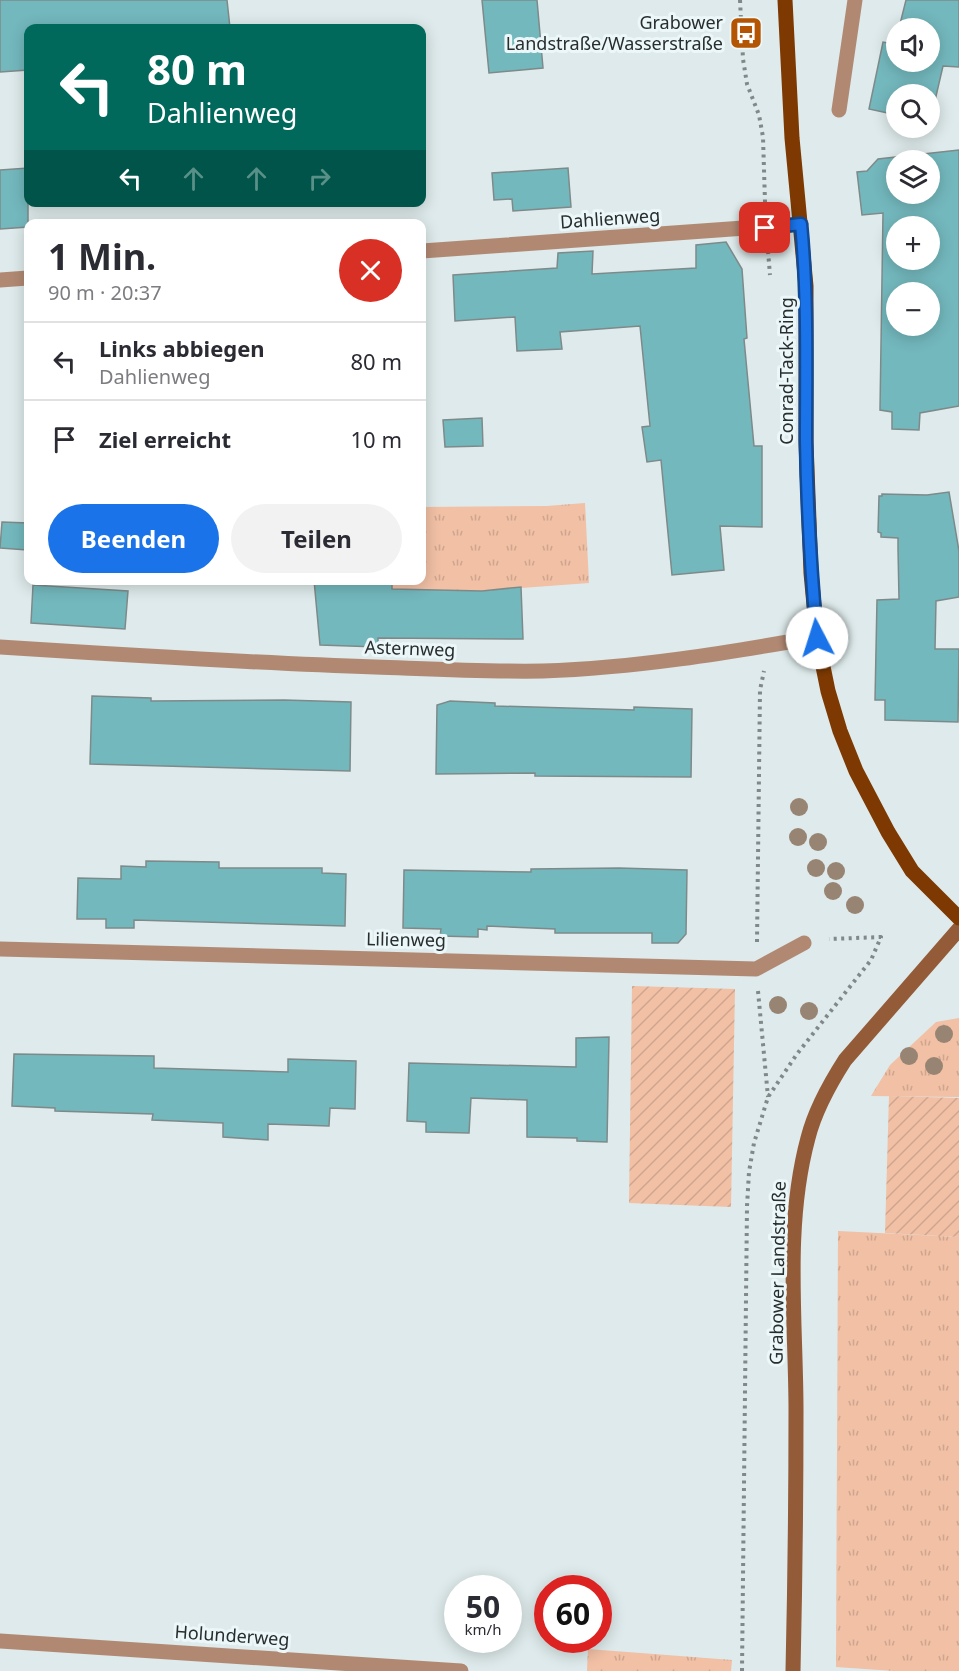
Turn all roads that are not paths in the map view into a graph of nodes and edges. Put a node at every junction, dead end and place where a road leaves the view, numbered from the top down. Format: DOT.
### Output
graph roads {
  1 [pos="785,0"];
  2 [pos="855,0"];
  3 [pos="839,110"];
  4 [pos="801,224"];
  5 [pos="426,251"];
  6 [pos="24,278"];
  7 [pos="0,279"];
  8 [pos="817,638"];
  9 [pos="0,647"];
  10 [pos="959,918"];
  11 [pos="959,929"];
  12 [pos="804,943"];
  13 [pos="0,949"];
  14 [pos="0,1641"];
  15 [pos="461,1671"];
  16 [pos="793,1671"];
  1 -- 4 [label="main road, Conrad-Tack-Ring"];
  2 -- 3 [label="street"];
  4 -- 5 [label="street, Dahlienweg"];
  4 -- 8 [label="main road, Conrad-Tack-Ring"];
  6 -- 7 [label="street"];
  8 -- 9 [label="street, Asternweg"];
  8 -- 10 [label="main road, Conrad-Tack-Ring"];
  11 -- 16 [label="main road, Grabower Landstraße"];
  12 -- 13 [label="street, Lilienweg"];
  14 -- 15 [label="street, Holunderweg"];
}
